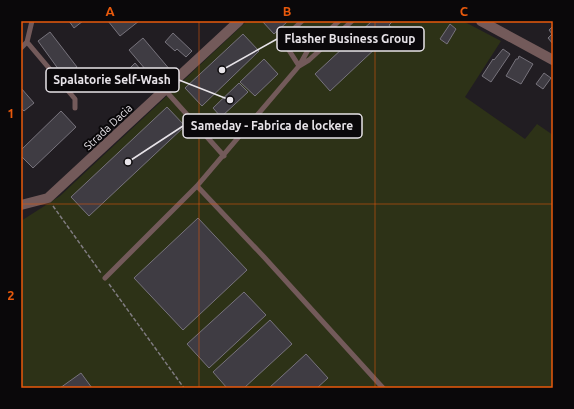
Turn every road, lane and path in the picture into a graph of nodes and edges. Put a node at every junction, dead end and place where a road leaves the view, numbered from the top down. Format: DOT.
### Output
graph roads {
  1 [pos="32,21"];
  2 [pos="239,21"];
  3 [pos="302,21"];
  4 [pos="339,21"];
  5 [pos="352,21"];
  6 [pos="481,21"];
  7 [pos="28,42"];
  8 [pos="21,48"];
  9 [pos="553,60"];
  10 [pos="299,66"];
  11 [pos="165,90"];
  12 [pos="76,108"];
  13 [pos="224,156"];
  14 [pos="197,186"];
  15 [pos="48,198"];
  16 [pos="21,205"];
  17 [pos="105,278"];
  18 [pos="184,388"];
  19 [pos="383,388"];
  1 -- 7 [label="lane"];
  2 -- 11 [label="street, Strada Dacia"];
  3 -- 10 [label="lane"];
  4 -- 10 [label="lane"];
  5 -- 10 [label="lane"];
  6 -- 9 [label="street"];
  7 -- 8 [label="lane"];
  7 -- 12 [label="lane"];
  10 -- 13 [label="lane"];
  11 -- 13 [label="lane"];
  11 -- 15 [label="street, Strada Dacia"];
  13 -- 14 [label="lane"];
  14 -- 17 [label="lane"];
  14 -- 19 [label="lane"];
  15 -- 16 [label="street, Strada Dacia"];
  15 -- 17 [label="path"];
  17 -- 18 [label="path"];
}
